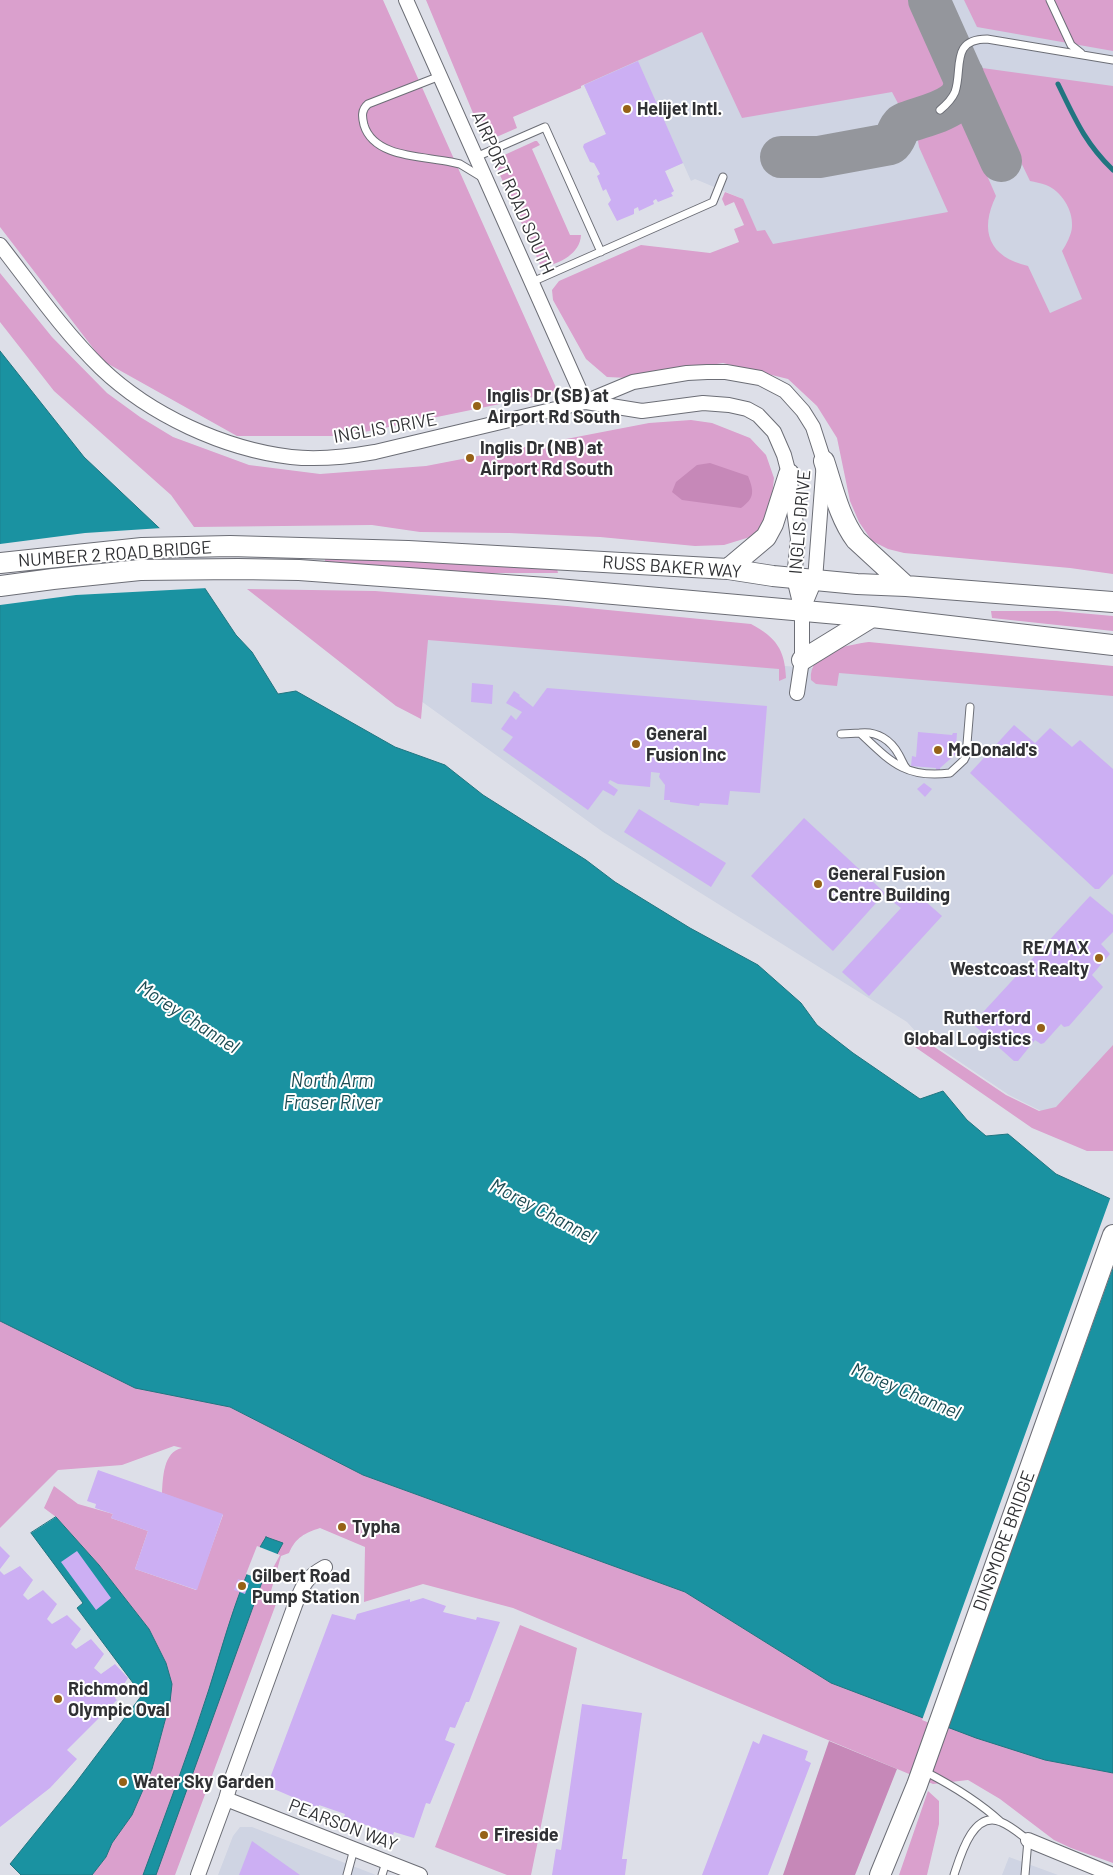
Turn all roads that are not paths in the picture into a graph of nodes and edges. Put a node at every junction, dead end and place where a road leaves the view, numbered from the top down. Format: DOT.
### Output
graph roads {
  1 [pos="406,0"];
  2 [pos="1050,0"];
  3 [pos="1094,56"];
  4 [pos="1113,60"];
  5 [pos="440,76"];
  6 [pos="940,110"];
  7 [pos="476,157"];
  8 [pos="724,178"];
  9 [pos="486,179"];
  10 [pos="0,245"];
  11 [pos="601,252"];
  12 [pos="532,282"];
  13 [pos="585,402"];
  14 [pos="824,461"];
  15 [pos="789,474"];
  16 [pos="230,546"];
  17 [pos="0,563"];
  18 [pos="238,568"];
  19 [pos="728,569"];
  20 [pos="794,578"];
  21 [pos="815,580"];
  22 [pos="0,586"];
  23 [pos="906,586"];
  24 [pos="1113,602"];
  25 [pos="802,611"];
  26 [pos="872,617"];
  27 [pos="1113,645"];
  28 [pos="802,660"];
  29 [pos="797,693"];
  30 [pos="970,707"];
  31 [pos="860,733"];
  32 [pos="841,734"];
  33 [pos="909,771"];
  34 [pos="1113,1235"];
  35 [pos="325,1568"];
  36 [pos="926,1772"];
  37 [pos="226,1799"];
  38 [pos="1001,1822"];
  39 [pos="1028,1840"];
  40 [pos="354,1849"];
  41 [pos="384,1868"];
  42 [pos="198,1875"];
  43 [pos="346,1875"];
  44 [pos="420,1875"];
  45 [pos="882,1875"];
  46 [pos="954,1875"];
  47 [pos="1025,1875"];
  48 [pos="1113,1875"];
  1 -- 5 [label="street, AIRPORT ROAD SOUTH"];
  2 -- 3 [label="lane"];
  3 -- 4 [label="lane"];
  3 -- 6 [label="lane"];
  5 -- 7 [label="street, AIRPORT ROAD SOUTH"];
  5 -- 9 [label="lane"];
  7 -- 9 [label="street, AIRPORT ROAD SOUTH"];
  7 -- 11 [label="lane"];
  8 -- 11 [label="lane"];
  9 -- 12 [label="street, AIRPORT ROAD SOUTH"];
  10 -- 13 [label="street, INGLIS DRIVE"];
  11 -- 12 [label="lane"];
  12 -- 13 [label="street, AIRPORT ROAD SOUTH"];
  13 -- 14 [label="street, INGLIS DRIVE"];
  13 -- 15 [label="street, INGLIS DRIVE"];
  14 -- 21 [label="street, INGLIS DRIVE"];
  14 -- 23 [label="main road"];
  15 -- 19 [label="main road"];
  15 -- 20 [label="street, INGLIS DRIVE"];
  16 -- 17 [label="main road, NUMBER 2 ROAD BRIDGE"];
  16 -- 19 [label="main road, RUSS BAKER WAY"];
  18 -- 22 [label="main road, NUMBER 2 ROAD BRIDGE"];
  18 -- 25 [label="main road, RUSS BAKER WAY"];
  19 -- 20 [label="main road, RUSS BAKER WAY"];
  20 -- 21 [label="main road, RUSS BAKER WAY"];
  20 -- 25 [label="street, INGLIS DRIVE"];
  21 -- 23 [label="main road, RUSS BAKER WAY"];
  21 -- 25 [label="street, INGLIS DRIVE"];
  23 -- 24 [label="main road, RUSS BAKER WAY"];
  25 -- 26 [label="main road, RUSS BAKER WAY"];
  25 -- 28 [label="street"];
  26 -- 27 [label="main road, RUSS BAKER WAY"];
  26 -- 28 [label="main road"];
  28 -- 29 [label="street"];
  30 -- 33 [label="lane"];
  31 -- 32 [label="lane"];
  31 -- 33 [label="lane"];
  31 -- 33 [label="lane"];
  34 -- 45 [label="main road, DINSMORE BRIDGE"];
  35 -- 37 [label="street"];
  36 -- 38 [label="lane"];
  37 -- 40 [label="street, PEARSON WAY"];
  37 -- 42 [label="street"];
  38 -- 39 [label="lane"];
  38 -- 46 [label="lane"];
  39 -- 47 [label="lane"];
  39 -- 48 [label="street"];
  40 -- 41 [label="street, PEARSON WAY"];
  40 -- 43 [label="lane"];
  41 -- 44 [label="street, PEARSON WAY"];
}
